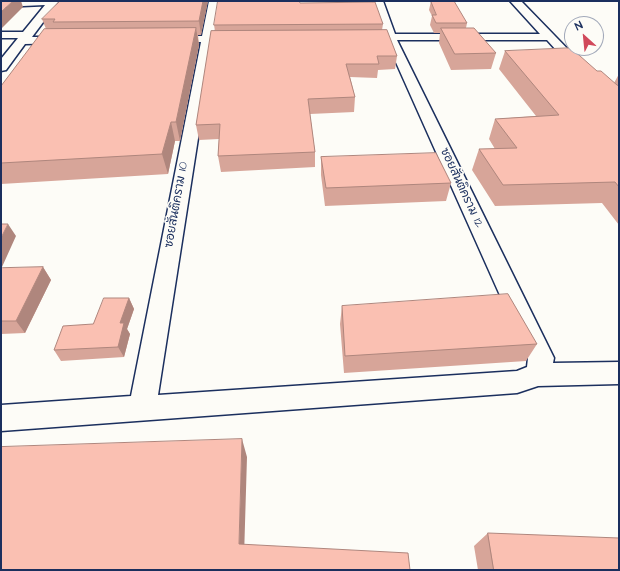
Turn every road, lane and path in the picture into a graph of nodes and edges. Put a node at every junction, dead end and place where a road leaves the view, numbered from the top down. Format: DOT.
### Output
graph roads {
  1 [pos="214,1"];
  2 [pos="378,1"];
  3 [pos="515,1"];
  4 [pos="54,2"];
  5 [pos="1,4"];
  6 [pos="1,35"];
  7 [pos="390,37"];
  8 [pos="549,37"];
  9 [pos="26,38"];
  10 [pos="352,38"];
  11 [pos="206,39"];
  12 [pos="252,39"];
  13 [pos="79,40"];
  14 [pos="158,40"];
  15 [pos="1,67"];
  16 [pos="593,82"];
  17 [pos="619,373"];
  18 [pos="538,374"];
  19 [pos="142,408"];
  20 [pos="1,418"];
  1 -- 11 [label="street, ซอยสันติคราม 10"];
  2 -- 7 [label="street, ซอยสันติคราม 12"];
  3 -- 8 [label="street"];
  4 -- 5 [label="street"];
  4 -- 9 [label="street"];
  6 -- 9 [label="street"];
  7 -- 8 [label="street"];
  7 -- 10 [label="street"];
  7 -- 18 [label="street, ซอยสันติคราม 12"];
  8 -- 16 [label="street"];
  9 -- 13 [label="street"];
  9 -- 15 [label="street"];
  11 -- 12 [label="street"];
  11 -- 14 [label="street"];
  11 -- 19 [label="street, ซอยสันติคราม 10"];
  17 -- 18 [label="street"];
  18 -- 19 [label="street"];
  19 -- 20 [label="street"];
}
